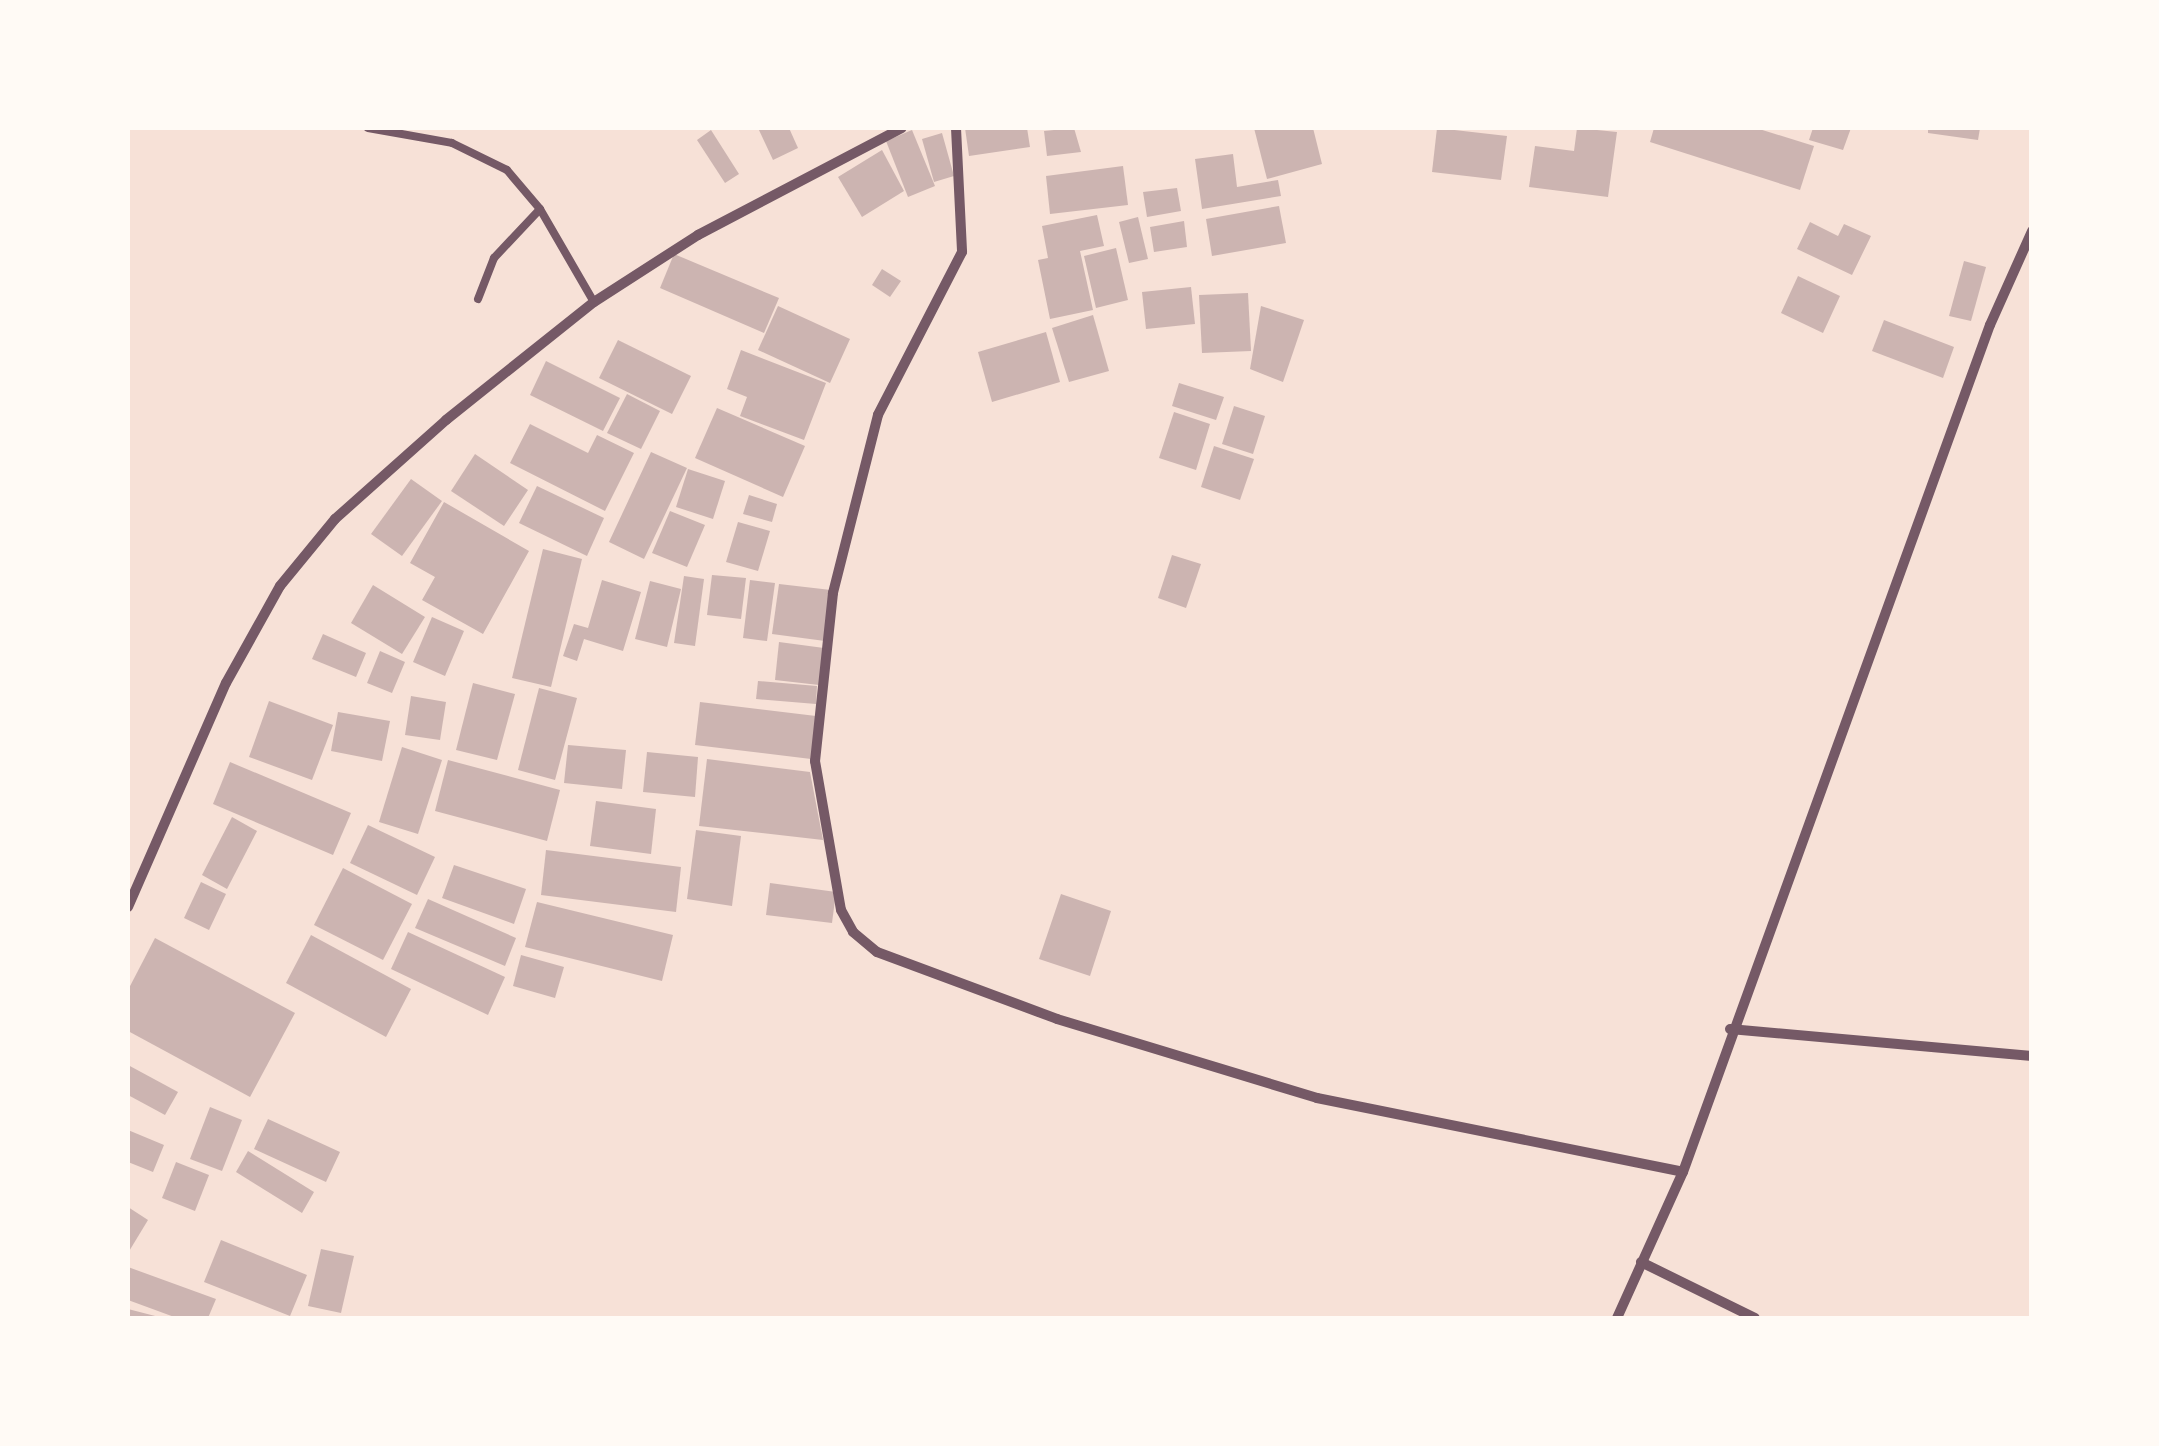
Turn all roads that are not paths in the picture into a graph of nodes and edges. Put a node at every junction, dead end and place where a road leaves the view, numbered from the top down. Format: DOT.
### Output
graph roads {
  1 [pos="368,128"];
  2 [pos="902,128"];
  3 [pos="956,128"];
  4 [pos="874,133"];
  5 [pos="540,210"];
  6 [pos="2032,231"];
  7 [pos="478,298"];
  8 [pos="594,302"];
  9 [pos="128,907"];
  10 [pos="1730,1029"];
  11 [pos="2032,1056"];
  12 [pos="1683,1172"];
  13 [pos="1641,1262"];
  14 [pos="1617,1318"];
  15 [pos="1755,1318"];
  1 -- 5 [label="lane"];
  2 -- 4 [label="street"];
  3 -- 12 [label="street"];
  4 -- 8 [label="street"];
  5 -- 7 [label="lane"];
  5 -- 8 [label="lane"];
  6 -- 10 [label="street"];
  8 -- 9 [label="street"];
  10 -- 11 [label="street"];
  10 -- 12 [label="street"];
  12 -- 13 [label="street"];
  13 -- 14 [label="street"];
  13 -- 15 [label="street"];
}
